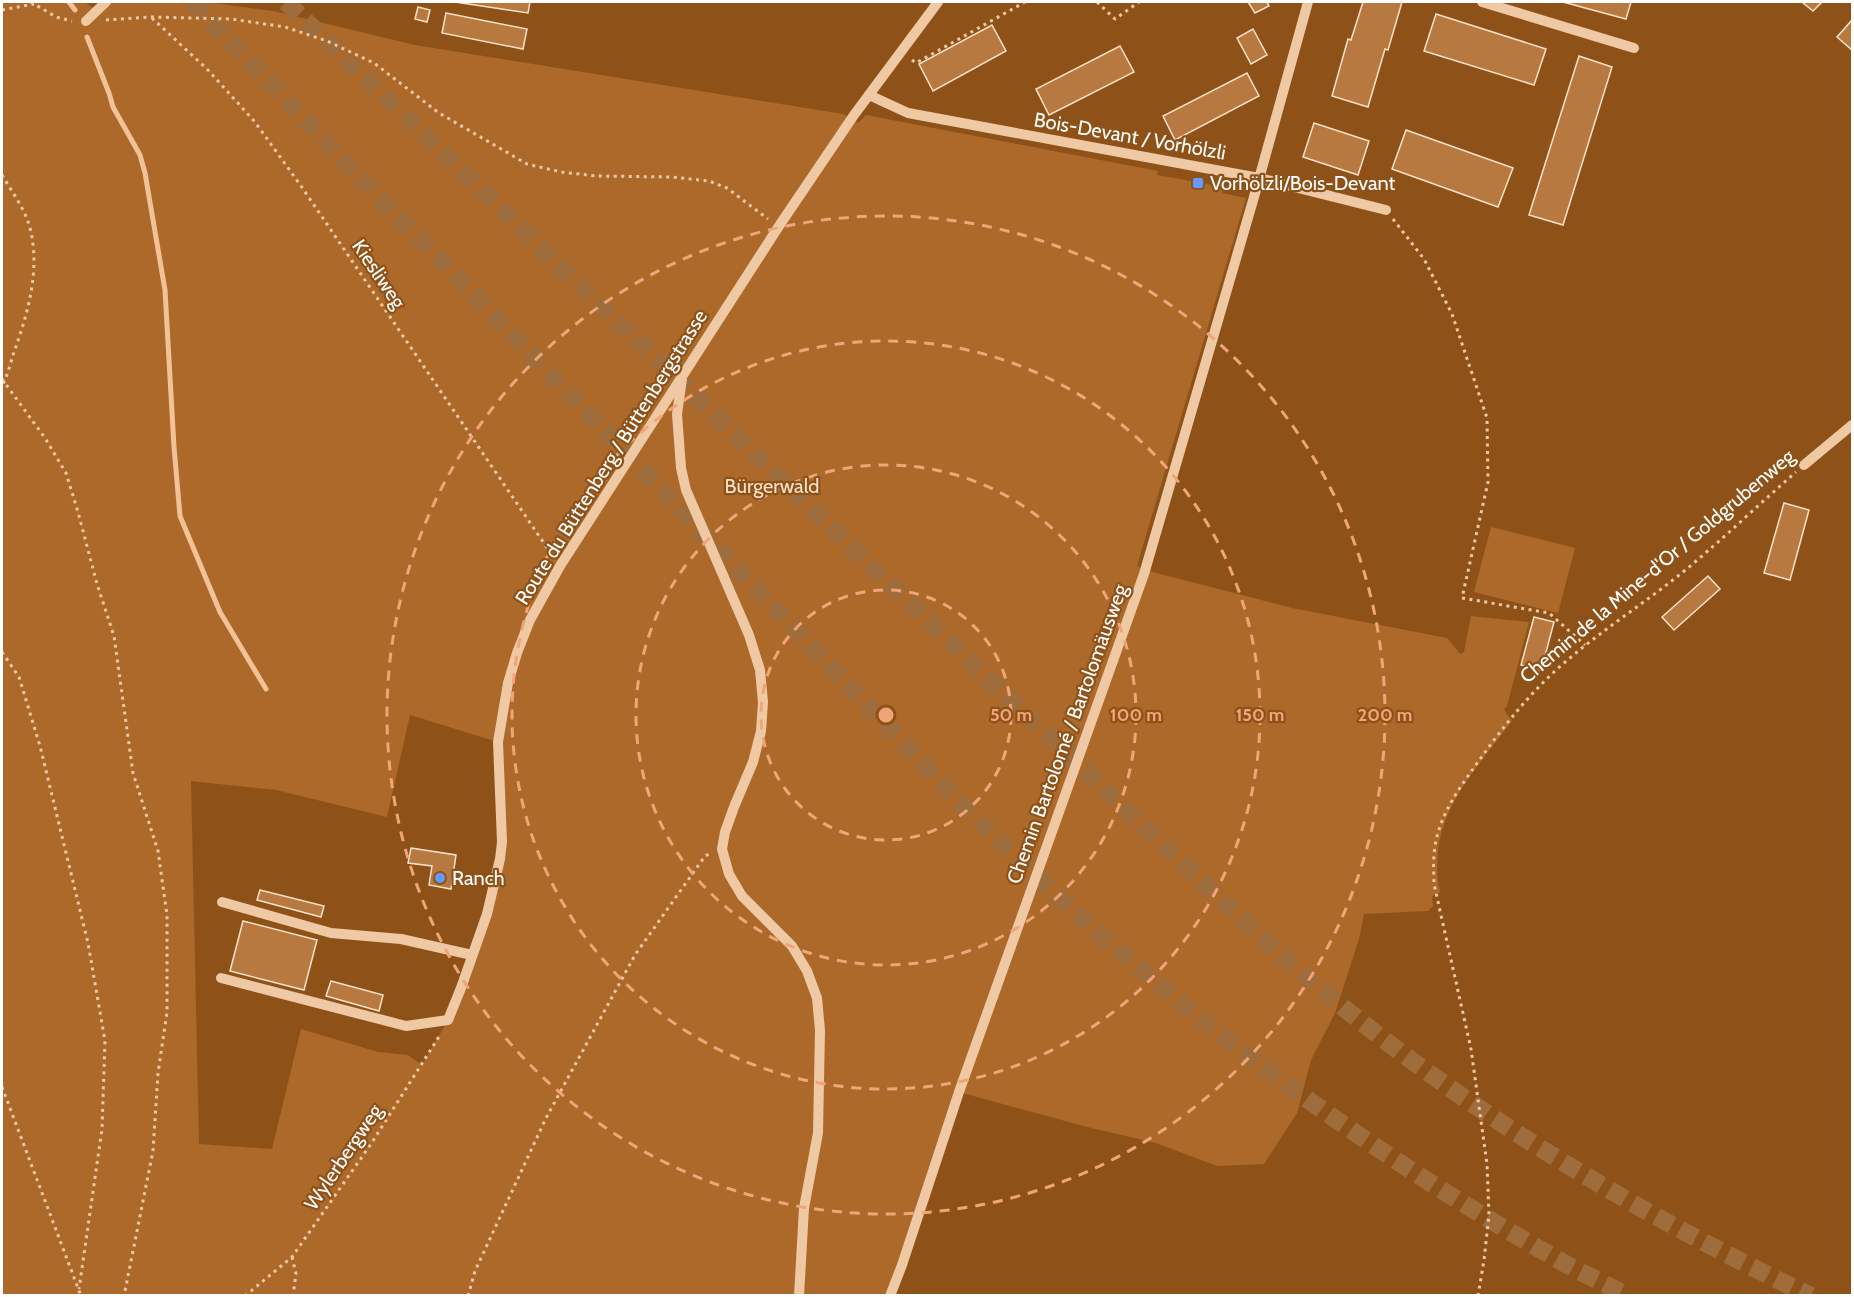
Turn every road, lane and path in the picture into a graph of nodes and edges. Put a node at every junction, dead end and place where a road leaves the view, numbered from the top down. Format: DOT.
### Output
graph roads {
  1 [pos="106,2"];
  2 [pos="938,2"];
  3 [pos="1025,2"];
  4 [pos="1097,2"];
  5 [pos="1139,2"];
  6 [pos="1308,2"];
  7 [pos="1482,2"];
  8 [pos="32,3"];
  9 [pos="2,10"];
  10 [pos="151,17"];
  11 [pos="86,21"];
  12 [pos="1634,48"];
  13 [pos="910,58"];
  14 [pos="869,95"];
  15 [pos="2,175"];
  16 [pos="1259,178"];
  17 [pos="1386,210"];
  18 [pos="779,226"];
  19 [pos="682,376"];
  20 [pos="2,382"];
  21 [pos="1852,425"];
  22 [pos="1804,465"];
  23 [pos="560,566"];
  24 [pos="1585,645"];
  25 [pos="2,652"];
  26 [pos="722,849"];
  27 [pos="222,902"];
  28 [pos="472,955"];
  29 [pos="221,978"];
  30 [pos="448,1020"];
  31 [pos="2,1088"];
  32 [pos="292,1257"];
  33 [pos="80,1289"];
  34 [pos="81,1296"];
  35 [pos="124,1296"];
  36 [pos="245,1296"];
  37 [pos="293,1296"];
  38 [pos="468,1296"];
  39 [pos="799,1296"];
  40 [pos="890,1296"];
  41 [pos="1478,1296"];
  1 -- 11 [label="street"];
  2 -- 14 [label="street, Route du Büttenberg / Büttenbergstrasse"];
  3 -- 13 [label="path"];
  4 -- 5 [label="path"];
  6 -- 16 [label="street, Chemin Bartolomé / Bartolomäusweg"];
  7 -- 12 [label="street"];
  8 -- 9 [label="path"];
  8 -- 11 [label="path"];
  10 -- 11 [label="path"];
  10 -- 18 [label="path"];
  10 -- 23 [label="path, Kiesliweg"];
  14 -- 16 [label="street, Bois-Devant / Vorhölzli"];
  14 -- 18 [label="street, Route du Büttenberg / Büttenbergstrasse"];
  15 -- 20 [label="path"];
  16 -- 17 [label="street, Bois-Devant / Vorhölzli"];
  16 -- 40 [label="street, Chemin Bartolomé / Bartolomäusweg"];
  17 -- 24 [label="path"];
  18 -- 19 [label="street, Route du Büttenberg / Büttenbergstrasse"];
  19 -- 23 [label="street, Route du Büttenberg / Büttenbergstrasse"];
  19 -- 26 [label="street"];
  20 -- 35 [label="path"];
  21 -- 22 [label="street, Chemin de la Mine-d'Or / Goldgrubenweg"];
  22 -- 24 [label="path, Chemin de la Mine-d'Or / Goldgrubenweg"];
  23 -- 28 [label="street, Route du Büttenberg / Büttenbergstrasse"];
  24 -- 41 [label="path, Chemin de la Mine-d'Or / Goldgrubenweg"];
  25 -- 33 [label="path"];
  26 -- 38 [label="path"];
  26 -- 39 [label="street"];
  27 -- 28 [label="street"];
  28 -- 30 [label="street, Route du Büttenberg / Büttenbergstrasse"];
  29 -- 30 [label="street"];
  30 -- 32 [label="path, Wylerbergweg"];
  31 -- 33 [label="path"];
  32 -- 36 [label="path, Wylerbergweg"];
  32 -- 37 [label="path"];
  33 -- 34 [label="path"];
}
